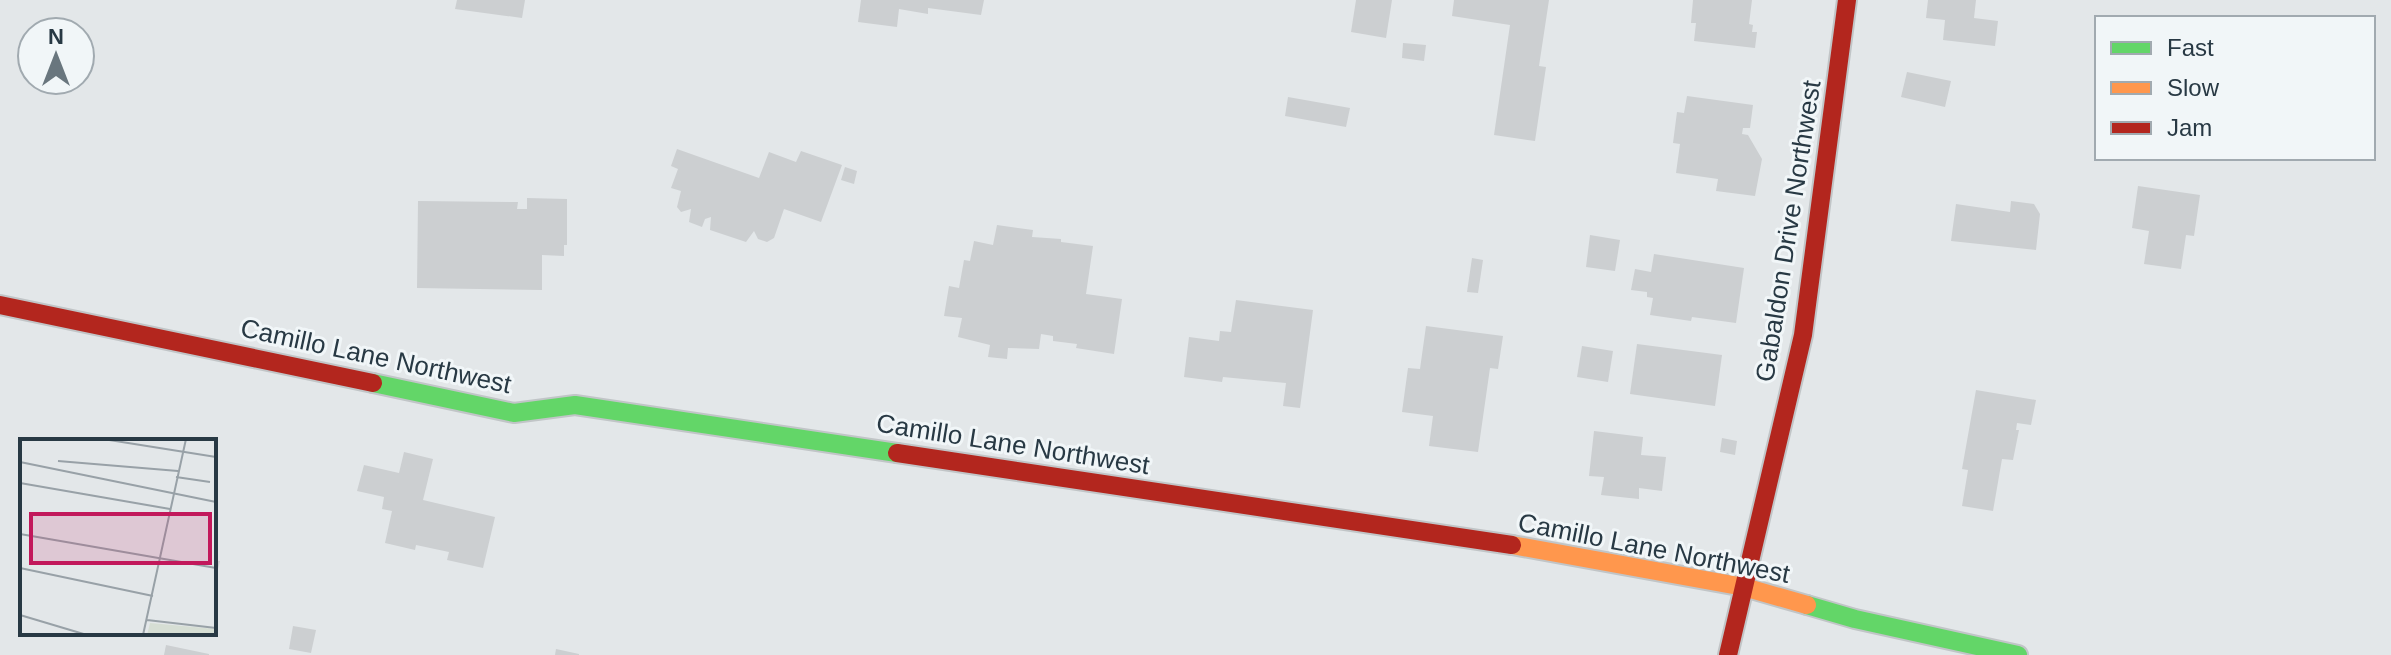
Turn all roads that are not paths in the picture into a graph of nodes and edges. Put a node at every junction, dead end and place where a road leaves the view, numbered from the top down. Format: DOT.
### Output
graph roads {
  1 [pos="1847,0"];
  2 [pos="0,305"];
  3 [pos="1744,587"];
  4 [pos="1728,655"];
  5 [pos="2018,655"];
  1 -- 3 [label="street, Gabaldon Drive Northwest"];
  2 -- 3 [label="street, Camillo Lane Northwest"];
  3 -- 4 [label="street, Gabaldon Drive Northwest"];
  3 -- 5 [label="street, Camillo Lane Northwest"];
}
